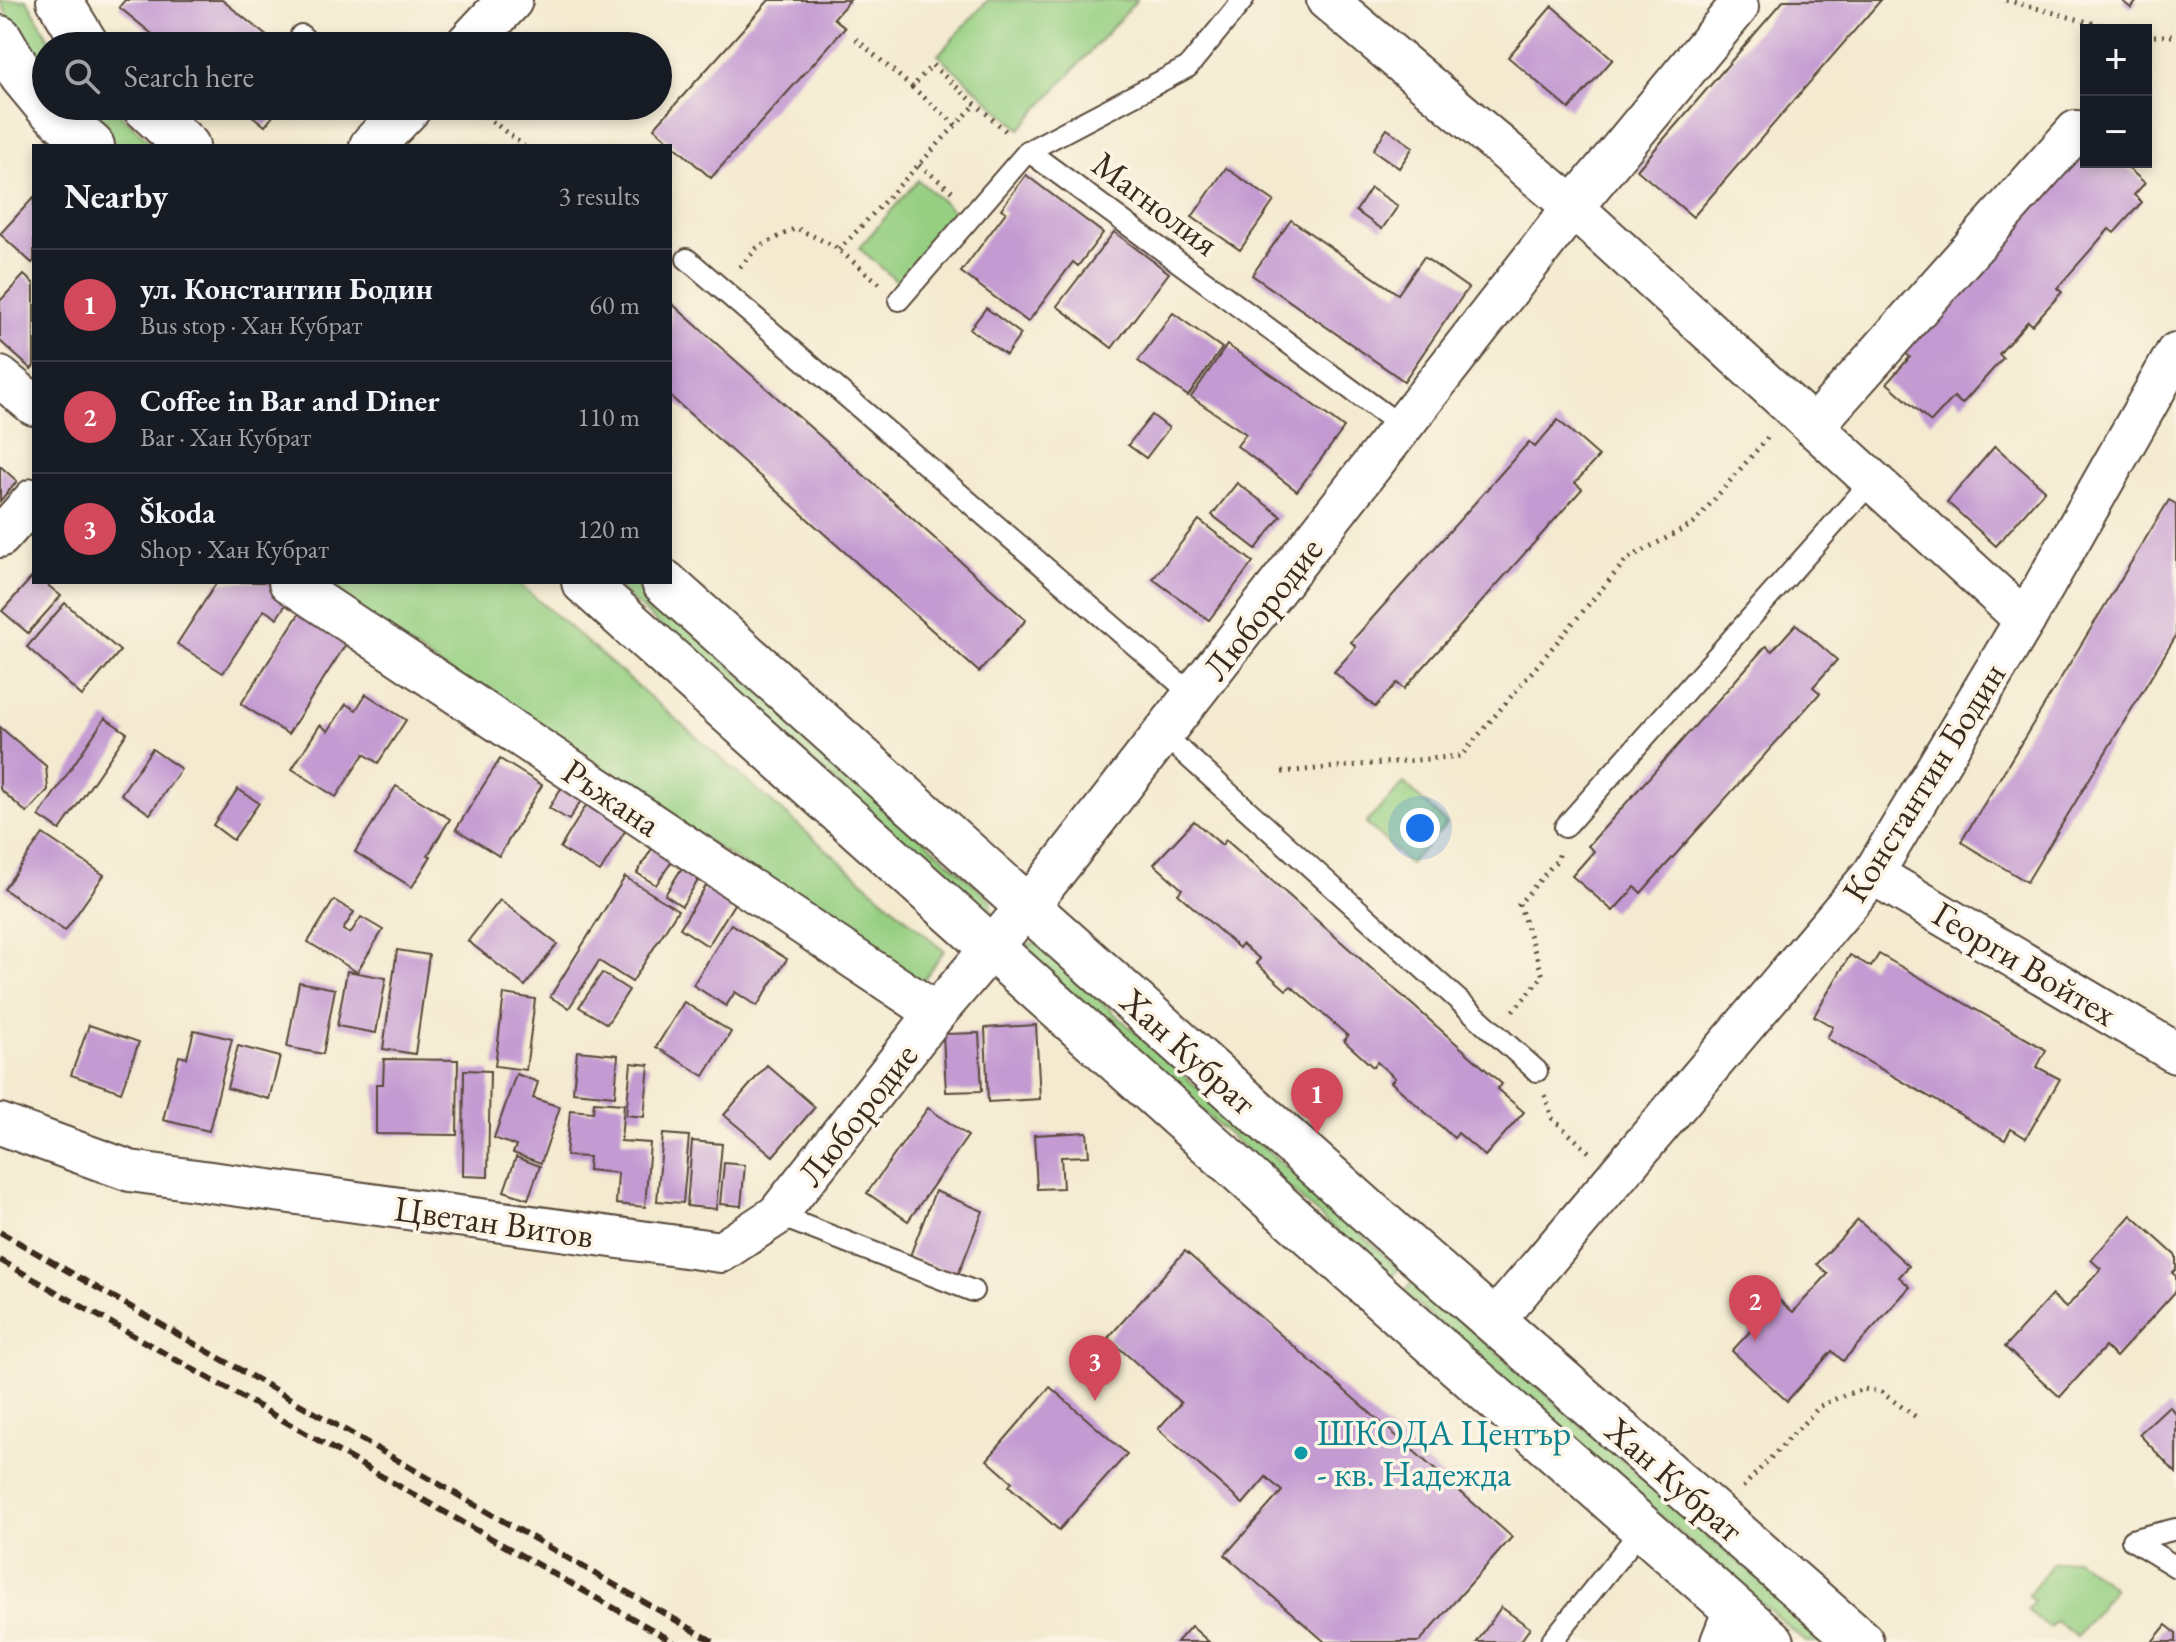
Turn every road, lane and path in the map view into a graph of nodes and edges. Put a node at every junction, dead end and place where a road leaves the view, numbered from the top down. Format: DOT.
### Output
graph roads {
  1 [pos="59,0"];
  2 [pos="510,0"];
  3 [pos="1243,0"];
  4 [pos="1327,0"];
  5 [pos="2006,0"];
  6 [pos="1734,3"];
  7 [pos="2096,24"];
  8 [pos="78,32"];
  9 [pos="480,32"];
  10 [pos="2152,36"];
  11 [pos="2176,36"];
  12 [pos="0,38"];
  13 [pos="856,39"];
  14 [pos="912,87"];
  15 [pos="32,88"];
  16 [pos="976,104"];
  17 [pos="63,120"];
  18 [pos="159,120"];
  19 [pos="491,120"];
  20 [pos="956,125"];
  21 [pos="2076,131"];
  22 [pos="90,144"];
  23 [pos="185,144"];
  24 [pos="521,144"];
  25 [pos="1028,151"];
  26 [pos="919,165"];
  27 [pos="1573,207"];
  28 [pos="976,211"];
  29 [pos="839,250"];
  30 [pos="687,259"];
  31 [pos="721,288"];
  32 [pos="899,300"];
  33 [pos="2176,353"];
  34 [pos="0,377"];
  35 [pos="32,403"];
  36 [pos="1402,427"];
  37 [pos="1813,427"];
  38 [pos="1872,481"];
  39 [pos="32,501"];
  40 [pos="0,537"];
  41 [pos="292,584"];
  42 [pos="586,584"];
  43 [pos="666,584"];
  44 [pos="2025,620"];
  45 [pos="1194,696"];
  46 [pos="1163,734"];
  47 [pos="1282,772"];
  48 [pos="1565,827"];
  49 [pos="1873,874"];
  50 [pos="1028,907"];
  51 [pos="991,947"];
  52 [pos="936,1013"];
  53 [pos="1494,1033"];
  54 [pos="2176,1053"];
  55 [pos="1537,1071"];
  56 [pos="0,1124"];
  57 [pos="1617,1177"];
  58 [pos="777,1215"];
  59 [pos="973,1291"];
  60 [pos="1493,1322"];
  61 [pos="1916,1417"];
  62 [pos="1736,1494"];
  63 [pos="1642,1529"];
  64 [pos="2176,1529"];
  65 [pos="2176,1567"];
  66 [pos="1728,1626"];
  67 [pos="1551,1642"];
  68 [pos="1772,1642"];
  69 [pos="1861,1642"];
  1 -- 8 [label="street"];
  2 -- 9 [label="street"];
  3 -- 25 [label="lane"];
  4 -- 27 [label="street"];
  5 -- 7 [label="path"];
  6 -- 27 [label="street, Любородие"];
  10 -- 11 [label="path"];
  12 -- 15 [label="street"];
  13 -- 14 [label="path"];
  14 -- 16 [label="path"];
  14 -- 20 [label="path"];
  16 -- 20 [label="path"];
  16 -- 25 [label="path"];
  17 -- 22 [label="street"];
  18 -- 23 [label="street"];
  19 -- 24 [label="path"];
  20 -- 26 [label="path"];
  21 -- 37 [label="street"];
  25 -- 28 [label="lane"];
  25 -- 36 [label="lane, Магнолия"];
  26 -- 28 [label="path"];
  26 -- 29 [label="path"];
  27 -- 36 [label="street, Любородие"];
  27 -- 37 [label="street"];
  28 -- 32 [label="lane"];
  29 -- 31 [label="path"];
  29 -- 32 [label="path"];
  30 -- 31 [label="lane"];
  31 -- 45 [label="lane"];
  33 -- 44 [label="street, Константин Бодин"];
  34 -- 35 [label="street"];
  36 -- 45 [label="street, Любородие"];
  37 -- 38 [label="street"];
  37 -- 47 [label="path"];
  38 -- 44 [label="street"];
  38 -- 48 [label="lane"];
  39 -- 40 [label="street"];
  41 -- 52 [label="street, Ръжана"];
  42 -- 51 [label="street, Хан Кубрат"];
  43 -- 50 [label="street, Хан Кубрат"];
  44 -- 49 [label="street, Константин Бодин"];
  45 -- 46 [label="street, Любородие"];
  46 -- 50 [label="street, Любородие"];
  46 -- 53 [label="lane"];
  48 -- 53 [label="path"];
  49 -- 54 [label="street, Георги Войтех"];
  49 -- 57 [label="street, Константин Бодин"];
  50 -- 51 [label="street, Любородие"];
  50 -- 60 [label="street, Хан Кубрат"];
  51 -- 52 [label="street, Любородие"];
  51 -- 63 [label="street, Хан Кубрат"];
  52 -- 58 [label="street, Любородие"];
  53 -- 55 [label="lane"];
  55 -- 57 [label="path"];
  56 -- 58 [label="street, Цветан Витов"];
  57 -- 60 [label="street, Константин Бодин"];
  58 -- 59 [label="lane"];
  60 -- 69 [label="street, Хан Кубрат"];
  61 -- 62 [label="path"];
  63 -- 66 [label="street, Хан Кубрат"];
  63 -- 67 [label="lane"];
  64 -- 65 [label="lane"];
  66 -- 68 [label="street, Хан Кубрат"];
}
